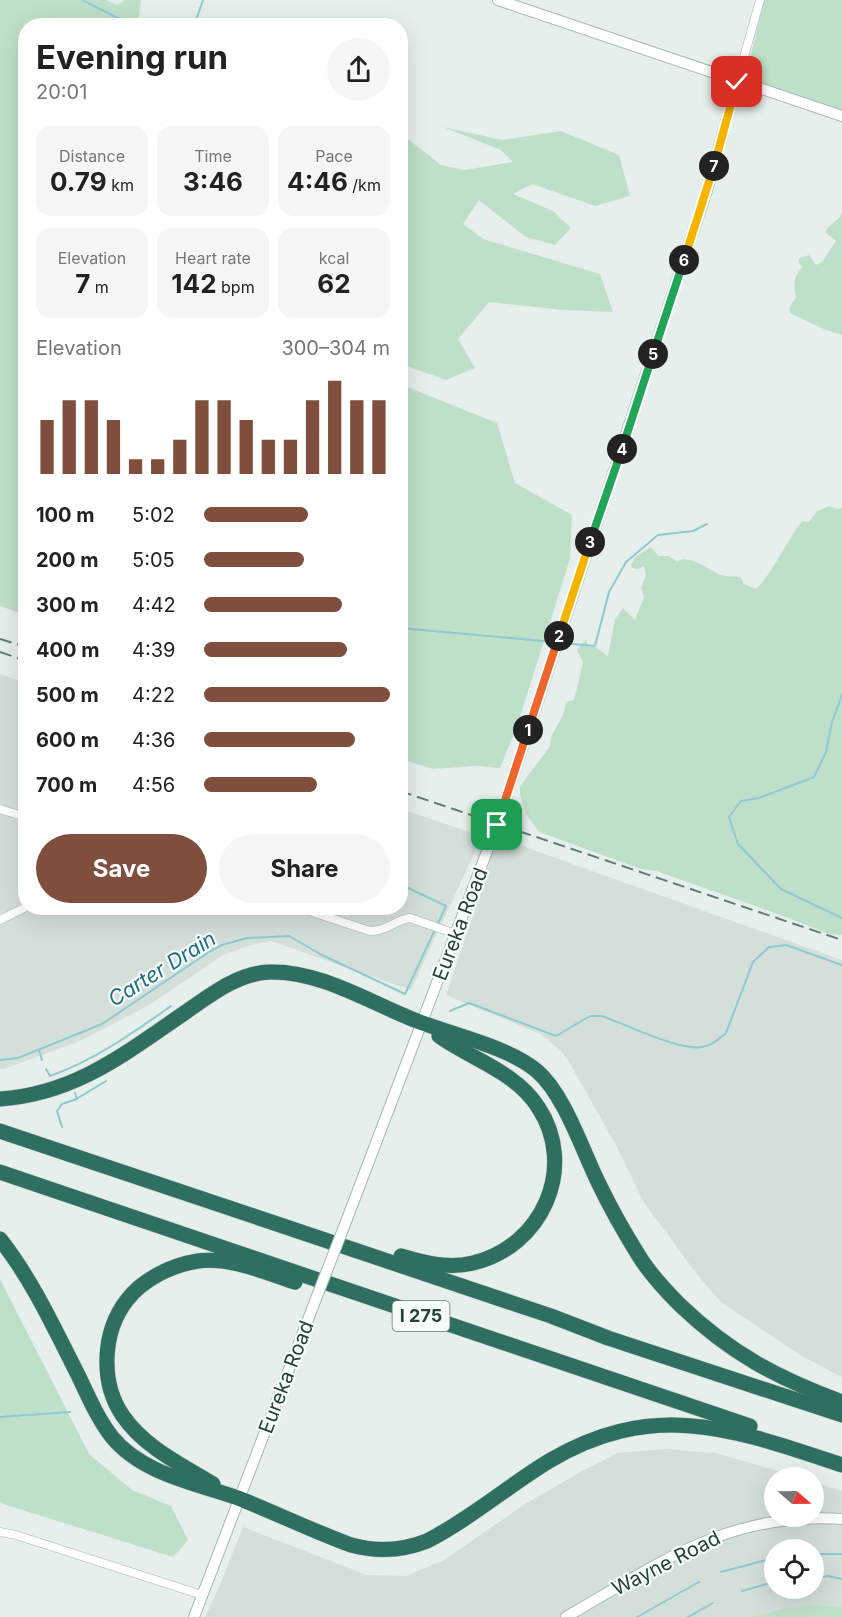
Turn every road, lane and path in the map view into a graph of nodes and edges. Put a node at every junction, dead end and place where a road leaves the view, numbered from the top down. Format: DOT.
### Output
graph roads {
  1 [pos="498,0"];
  2 [pos="760,0"];
  3 [pos="737,82"];
  4 [pos="842,116"];
  5 [pos="0,809"];
  6 [pos="18,815"];
  7 [pos="18,911"];
  8 [pos="321,915"];
  9 [pos="0,920"];
  10 [pos="456,934"];
  11 [pos="422,1024"];
  12 [pos="0,1099"];
  13 [pos="0,1131"];
  14 [pos="0,1172"];
  15 [pos="211,1202"];
  16 [pos="0,1239"];
  17 [pos="447,1325"];
  18 [pos="842,1402"];
  19 [pos="842,1415"];
  20 [pos="842,1457"];
  21 [pos="842,1465"];
  22 [pos="239,1499"];
  23 [pos="842,1519"];
  24 [pos="0,1532"];
  25 [pos="202,1595"];
  26 [pos="194,1617"];
  27 [pos="566,1617"];
  1 -- 3 [label="street"];
  2 -- 3 [label="street"];
  3 -- 4 [label="street"];
  3 -- 10 [label="street, Eureka Road"];
  5 -- 6 [label="street"];
  7 -- 9 [label="street"];
  8 -- 10 [label="street"];
  10 -- 11 [label="street, Eureka Road"];
  11 -- 12 [label="highway"];
  11 -- 15 [label="highway"];
  11 -- 18 [label="highway"];
  11 -- 22 [label="street, Eureka Road, bridge"];
  13 -- 15 [label="highway, I 275"];
  14 -- 17 [label="highway, I 275"];
  15 -- 19 [label="highway, I 275"];
  16 -- 22 [label="highway"];
  17 -- 20 [label="highway, I 275"];
  17 -- 22 [label="highway"];
  21 -- 22 [label="highway"];
  22 -- 25 [label="street, Eureka Road"];
  23 -- 27 [label="street, Wayne Road"];
  24 -- 25 [label="street"];
  25 -- 26 [label="street, Eureka Road"];
}
